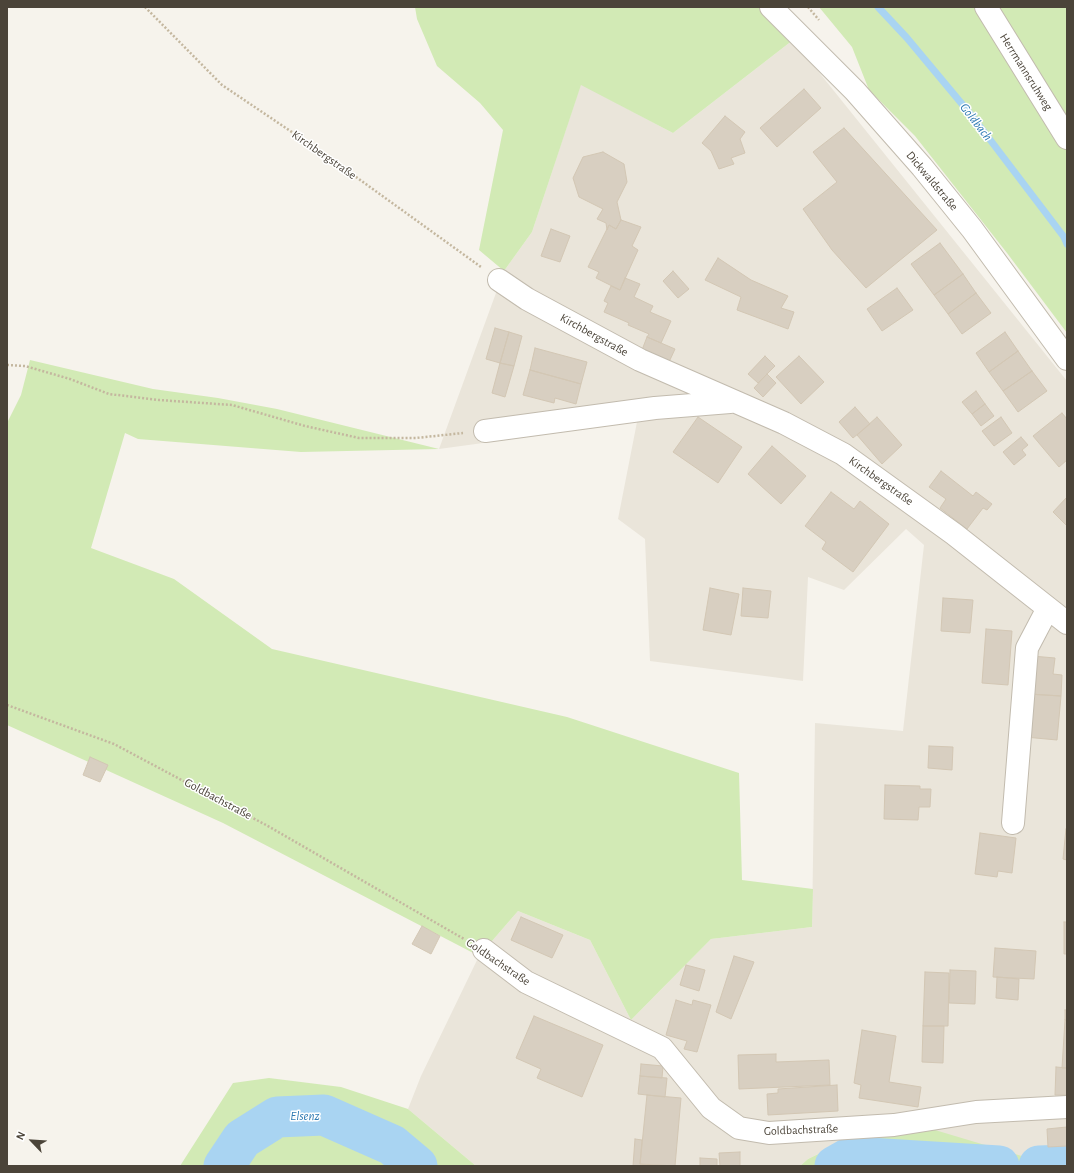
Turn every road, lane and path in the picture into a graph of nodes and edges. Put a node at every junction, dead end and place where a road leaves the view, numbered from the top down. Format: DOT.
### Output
graph roads {
  1 [pos="145,7"];
  2 [pos="986,7"];
  3 [pos="776,12"];
  4 [pos="1067,138"];
  5 [pos="499,280"];
  6 [pos="1067,359"];
  7 [pos="7,365"];
  8 [pos="733,402"];
  9 [pos="485,431"];
  10 [pos="1048,608"];
  11 [pos="1067,623"];
  12 [pos="7,705"];
  13 [pos="1013,823"];
  14 [pos="484,950"];
  15 [pos="1067,1107"];
  1 -- 5 [label="path, Kirchbergstraße"];
  2 -- 4 [label="street, Herrmannsruhweg"];
  3 -- 6 [label="street, Dickwaldstraße"];
  5 -- 8 [label="street, Kirchbergstraße"];
  7 -- 9 [label="path"];
  8 -- 9 [label="street"];
  8 -- 10 [label="street, Kirchbergstraße"];
  10 -- 11 [label="street, Kirchbergstraße"];
  10 -- 13 [label="street"];
  12 -- 14 [label="path, Goldbachstraße"];
  14 -- 15 [label="street, Goldbachstraße"];
}
